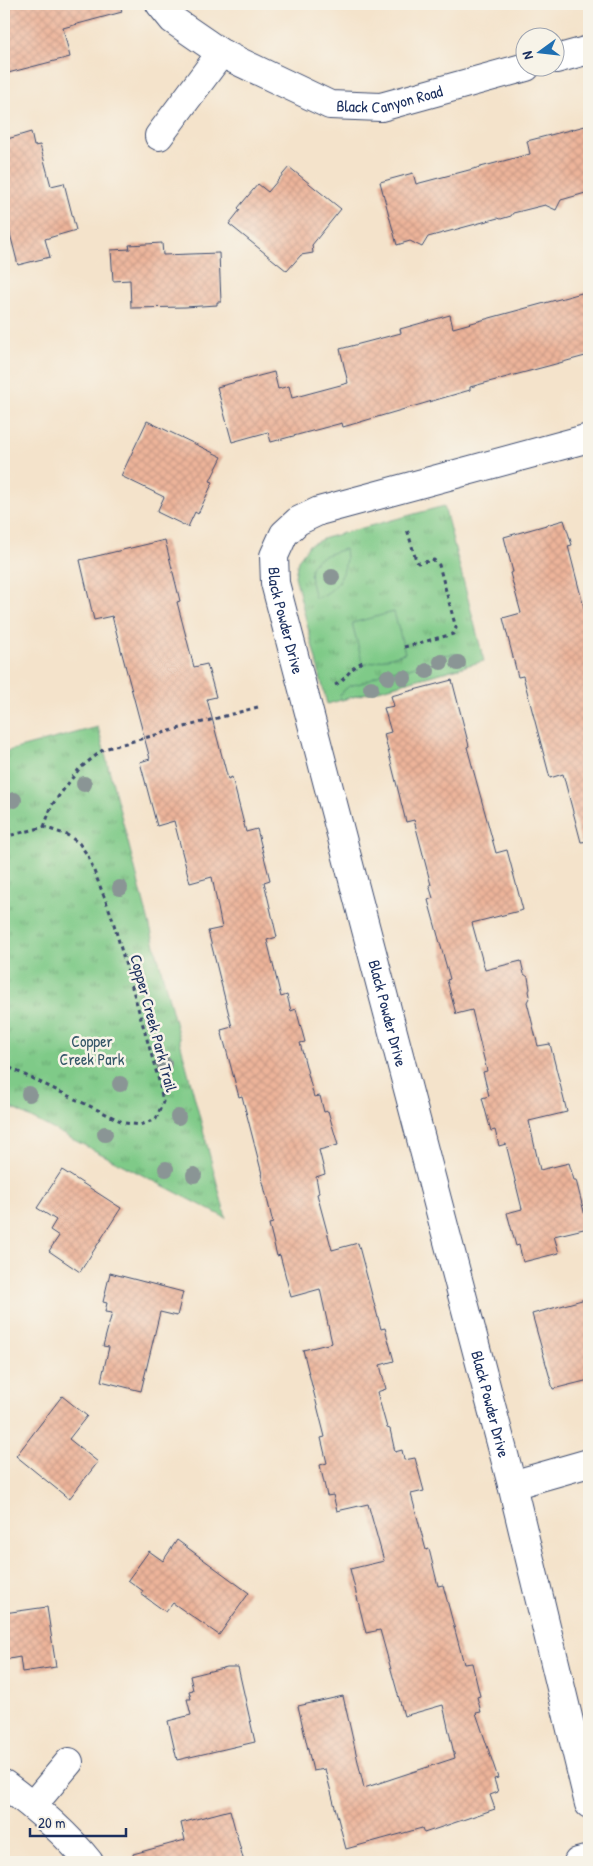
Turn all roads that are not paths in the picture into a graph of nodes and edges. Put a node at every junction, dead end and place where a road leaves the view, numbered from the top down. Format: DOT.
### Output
graph roads {
  1 [pos="160,4"];
  2 [pos="589,50"];
  3 [pos="220,53"];
  4 [pos="566,56"];
  5 [pos="516,70"];
  6 [pos="159,136"];
  7 [pos="589,438"];
  8 [pos="589,1463"];
  9 [pos="512,1485"];
  10 [pos="69,1762"];
  11 [pos="4,1784"];
  12 [pos="589,1804"];
  13 [pos="33,1806"];
  14 [pos="589,1859"];
  15 [pos="88,1862"];
  16 [pos="578,1862"];
  1 -- 3 [label="street, Black Canyon Road"];
  2 -- 4 [label="street"];
  3 -- 5 [label="street, Black Canyon Road"];
  3 -- 6 [label="street"];
  7 -- 9 [label="street, Black Powder Drive"];
  8 -- 9 [label="street"];
  9 -- 12 [label="street, Black Powder Drive"];
  10 -- 13 [label="street"];
  11 -- 13 [label="street"];
  13 -- 15 [label="street"];
  14 -- 16 [label="street"];
}
